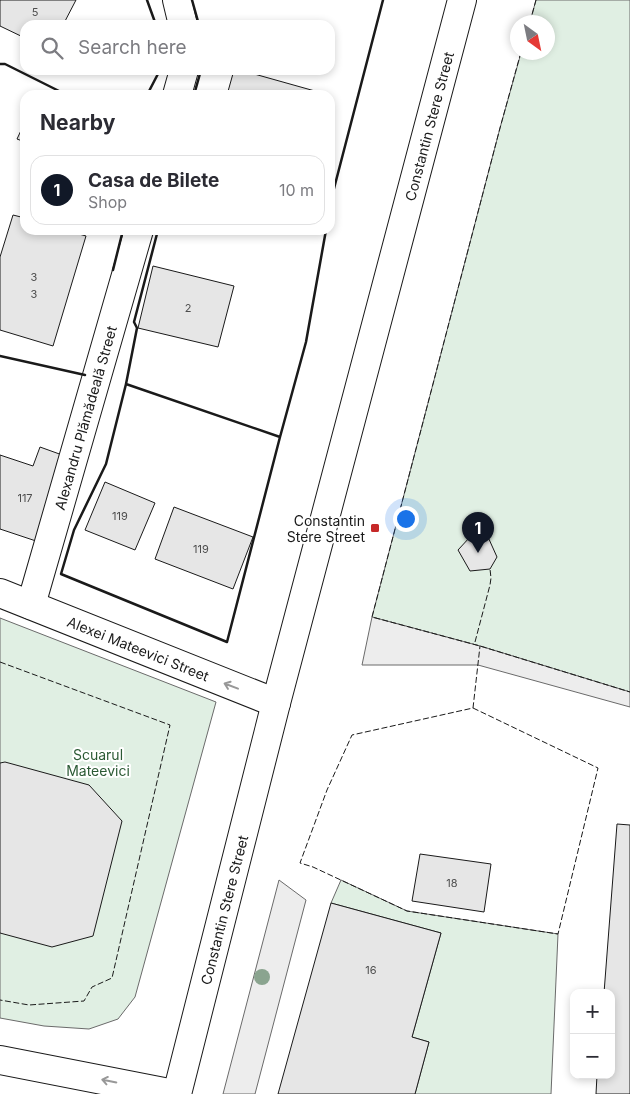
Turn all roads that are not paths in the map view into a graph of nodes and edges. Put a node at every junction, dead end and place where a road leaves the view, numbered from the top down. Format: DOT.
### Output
graph roads {
  1 [pos="177,0"];
  2 [pos="462,0"];
  3 [pos="182,20"];
  4 [pos="183,75"];
  5 [pos="178,90"];
  6 [pos="138,235"];
  7 [pos="0,593"];
  8 [pos="31,605"];
  9 [pos="276,703"];
  10 [pos="0,1060"];
  11 [pos="176,1094"];
  1 -- 3 [label="main road"];
  2 -- 9 [label="main road, Constantin Stere Street"];
  4 -- 5 [label="main road"];
  6 -- 8 [label="main road, Alexandru Plămădeală Street"];
  7 -- 8 [label="main road, Alexei Mateevici Street"];
  9 -- 8 [label="main road, Alexei Mateevici Street, one-way"];
  9 -- 11 [label="main road, Constantin Stere Street"];
  11 -- 10 [label="main road, one-way"];
}
